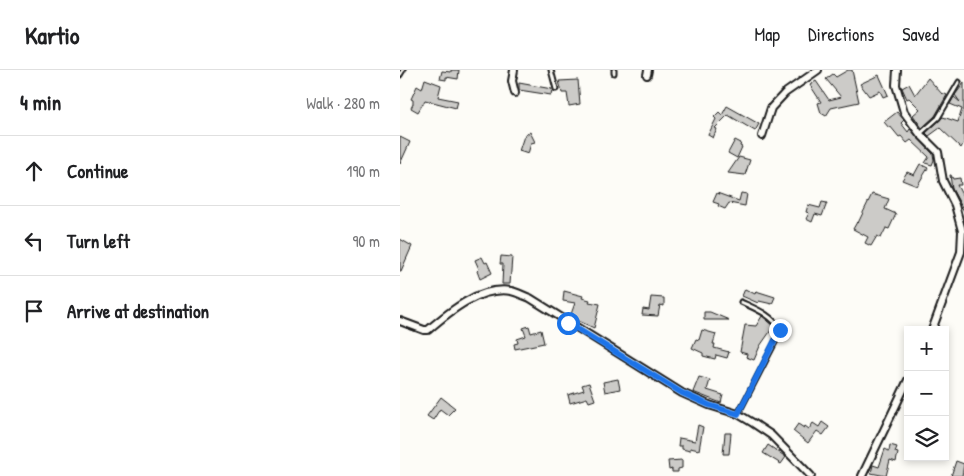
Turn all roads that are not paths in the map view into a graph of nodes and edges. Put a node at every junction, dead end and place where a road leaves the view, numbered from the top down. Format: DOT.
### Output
graph roads {
  1 [pos="403,70"];
  2 [pos="514,70"];
  3 [pos="551,70"];
  4 [pos="818,70"];
  5 [pos="896,70"];
  6 [pos="400,75"];
  7 [pos="959,82"];
  8 [pos="556,89"];
  9 [pos="515,92"];
  10 [pos="920,134"];
  11 [pos="762,136"];
  12 [pos="741,302"];
  13 [pos="400,321"];
  14 [pos="934,326"];
  15 [pos="904,388"];
  16 [pos="738,414"];
  17 [pos="811,476"];
  18 [pos="862,476"];
  1 -- 6 [label="lane"];
  2 -- 9 [label="street"];
  3 -- 8 [label="lane"];
  4 -- 11 [label="street"];
  5 -- 10 [label="street"];
  7 -- 10 [label="lane"];
  10 -- 14 [label="street"];
  12 -- 16 [label="lane"];
  13 -- 16 [label="street"];
  15 -- 18 [label="street"];
  16 -- 17 [label="street"];
}
